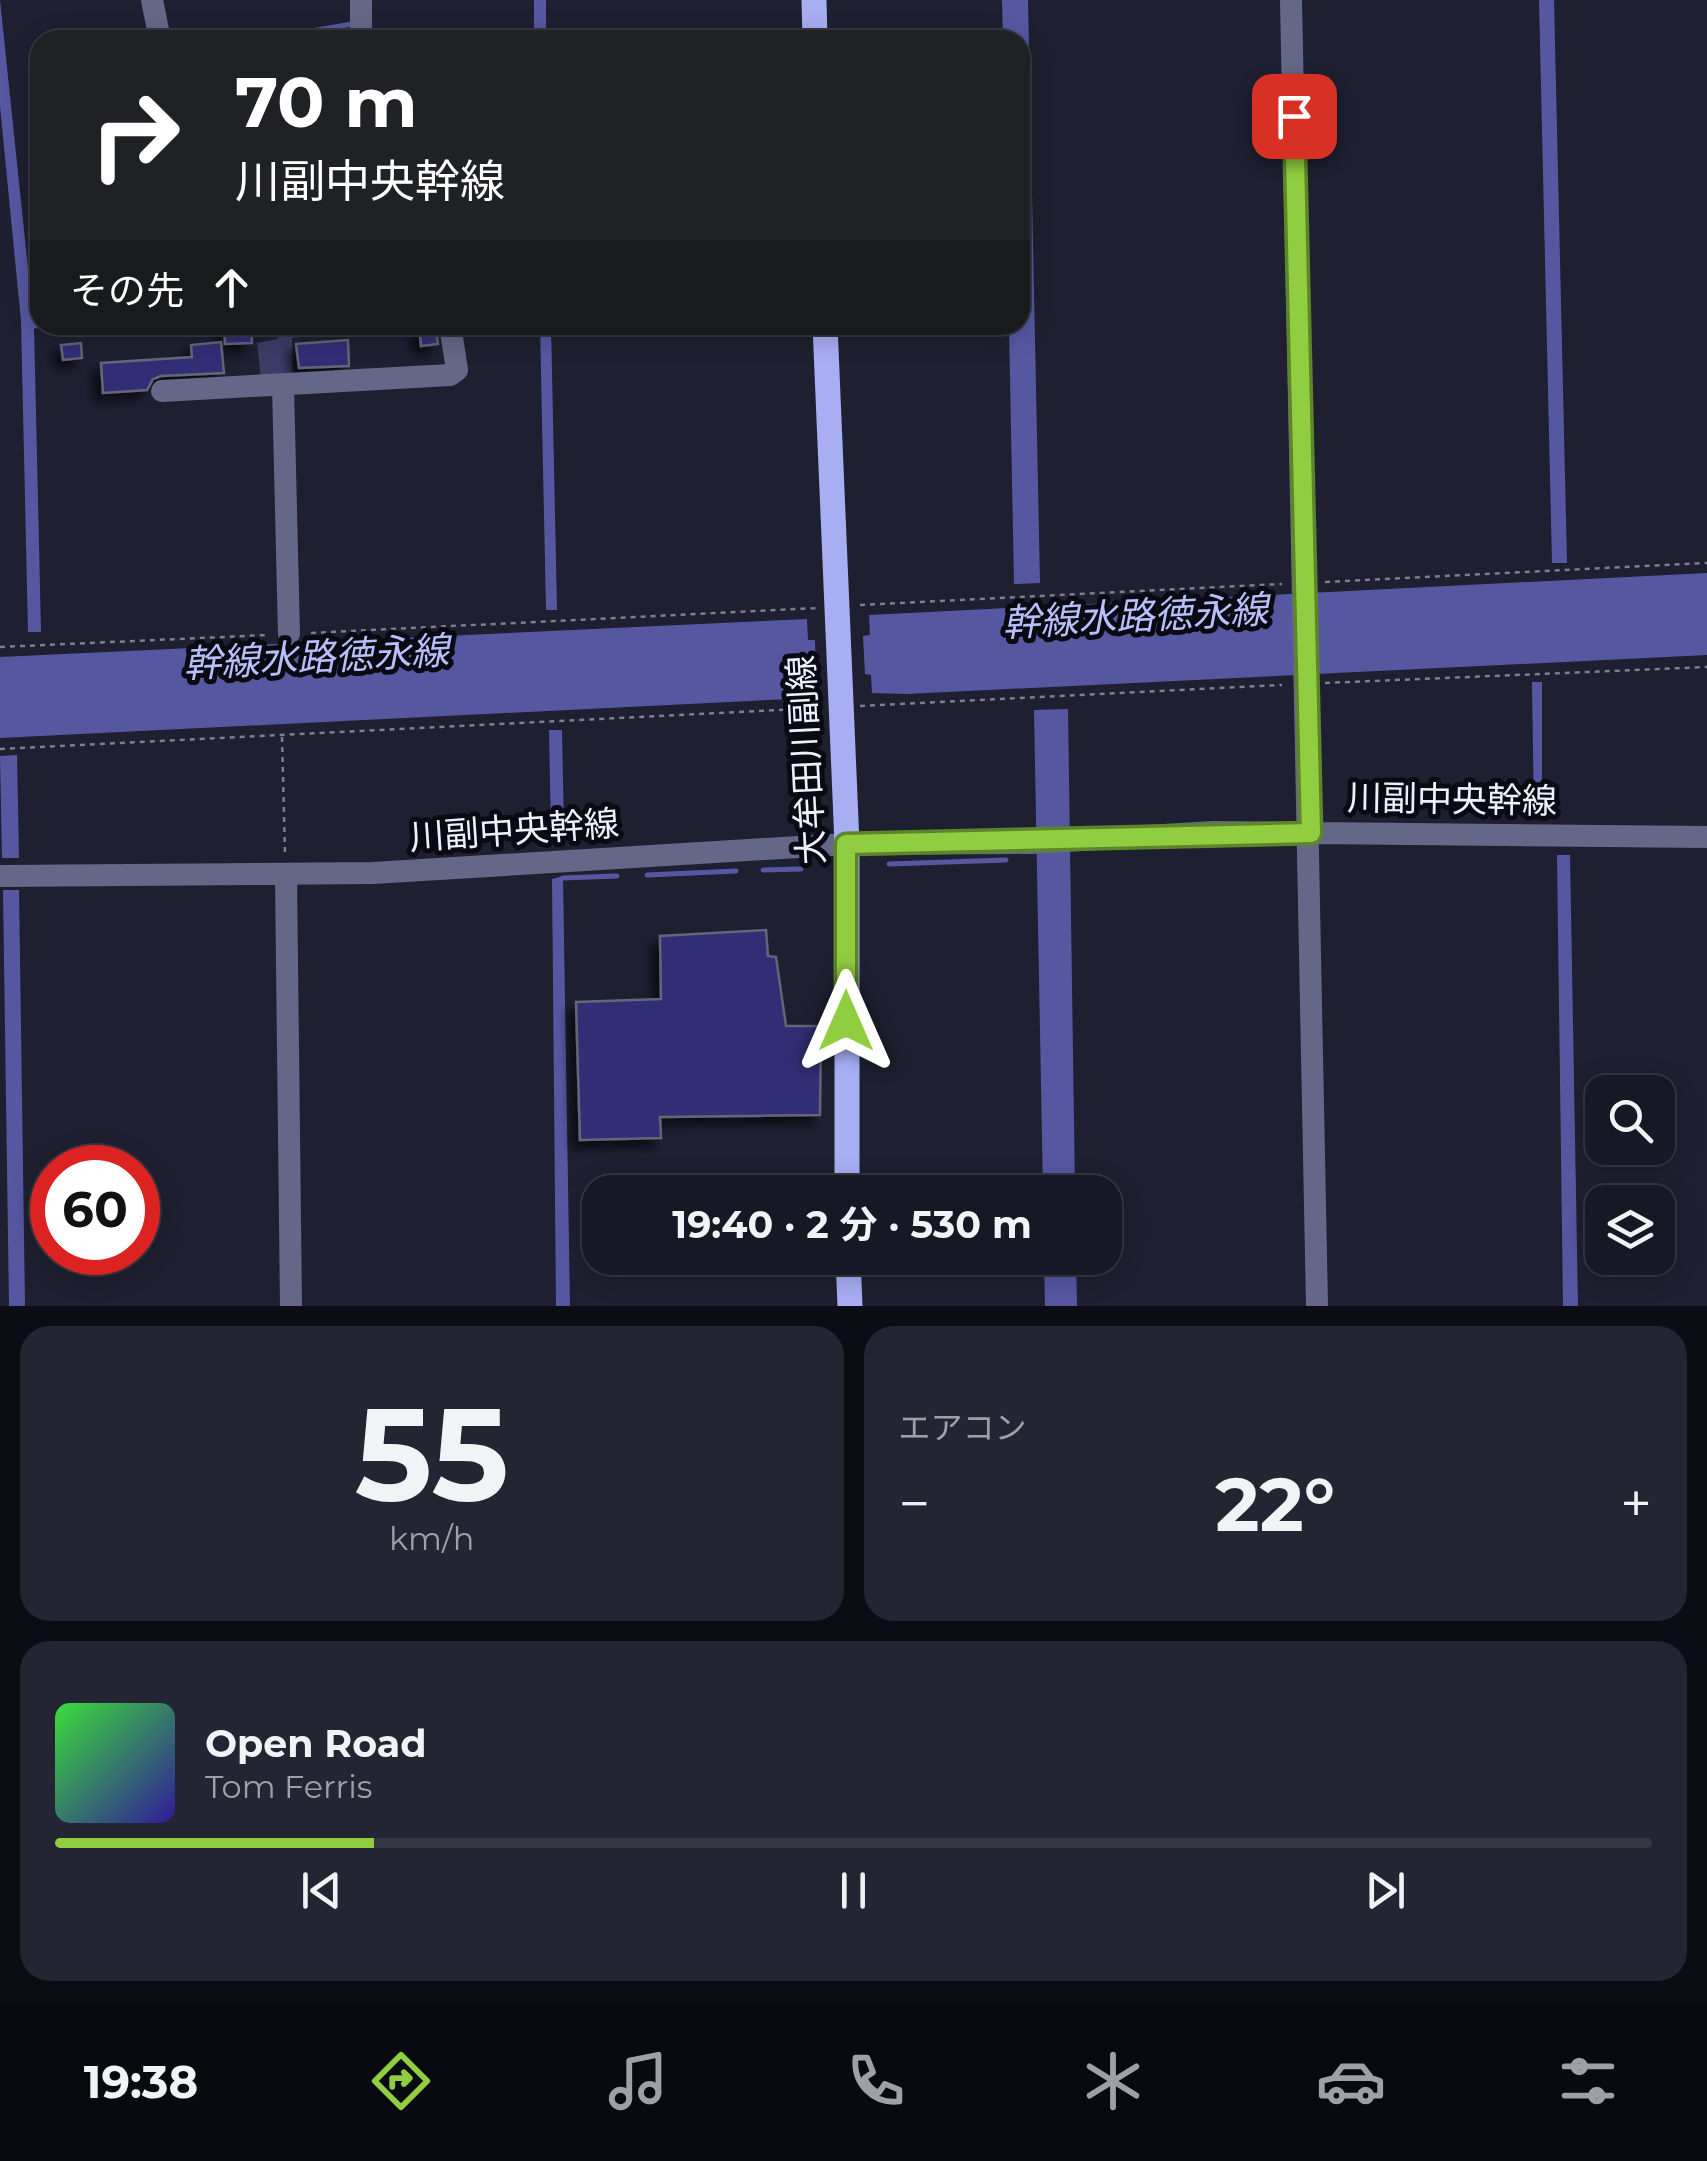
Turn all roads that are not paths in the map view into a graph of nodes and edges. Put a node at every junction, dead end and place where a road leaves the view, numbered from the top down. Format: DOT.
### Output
graph roads {
  1 [pos="152,0"];
  2 [pos="362,0"];
  3 [pos="814,0"];
  4 [pos="1291,0"];
  5 [pos="158,30"];
  6 [pos="361,30"];
  7 [pos="815,30"];
  8 [pos="452,335"];
  9 [pos="825,335"];
  10 [pos="283,386"];
  11 [pos="162,392"];
  12 [pos="289,634"];
  13 [pos="1311,833"];
  14 [pos="1707,836"];
  15 [pos="846,844"];
  16 [pos="0,876"];
  17 [pos="286,876"];
  18 [pos="847,1175"];
  19 [pos="849,1275"];
  20 [pos="291,1306"];
  21 [pos="850,1306"];
  22 [pos="1318,1306"];
  1 -- 5 [label="street"];
  2 -- 6 [label="street"];
  3 -- 7 [label="main road"];
  4 -- 13 [label="street"];
  8 -- 10 [label="street"];
  9 -- 15 [label="main road, 大牟田川副線"];
  10 -- 11 [label="street"];
  10 -- 12 [label="street"];
  13 -- 14 [label="street, 川副中央幹線"];
  13 -- 15 [label="street, 川副中央幹線"];
  13 -- 22 [label="street"];
  15 -- 17 [label="street, 川副中央幹線"];
  15 -- 18 [label="main road, 大牟田川副線"];
  16 -- 17 [label="street, 川副中央幹線"];
  17 -- 20 [label="street"];
  19 -- 21 [label="main road"];
}
